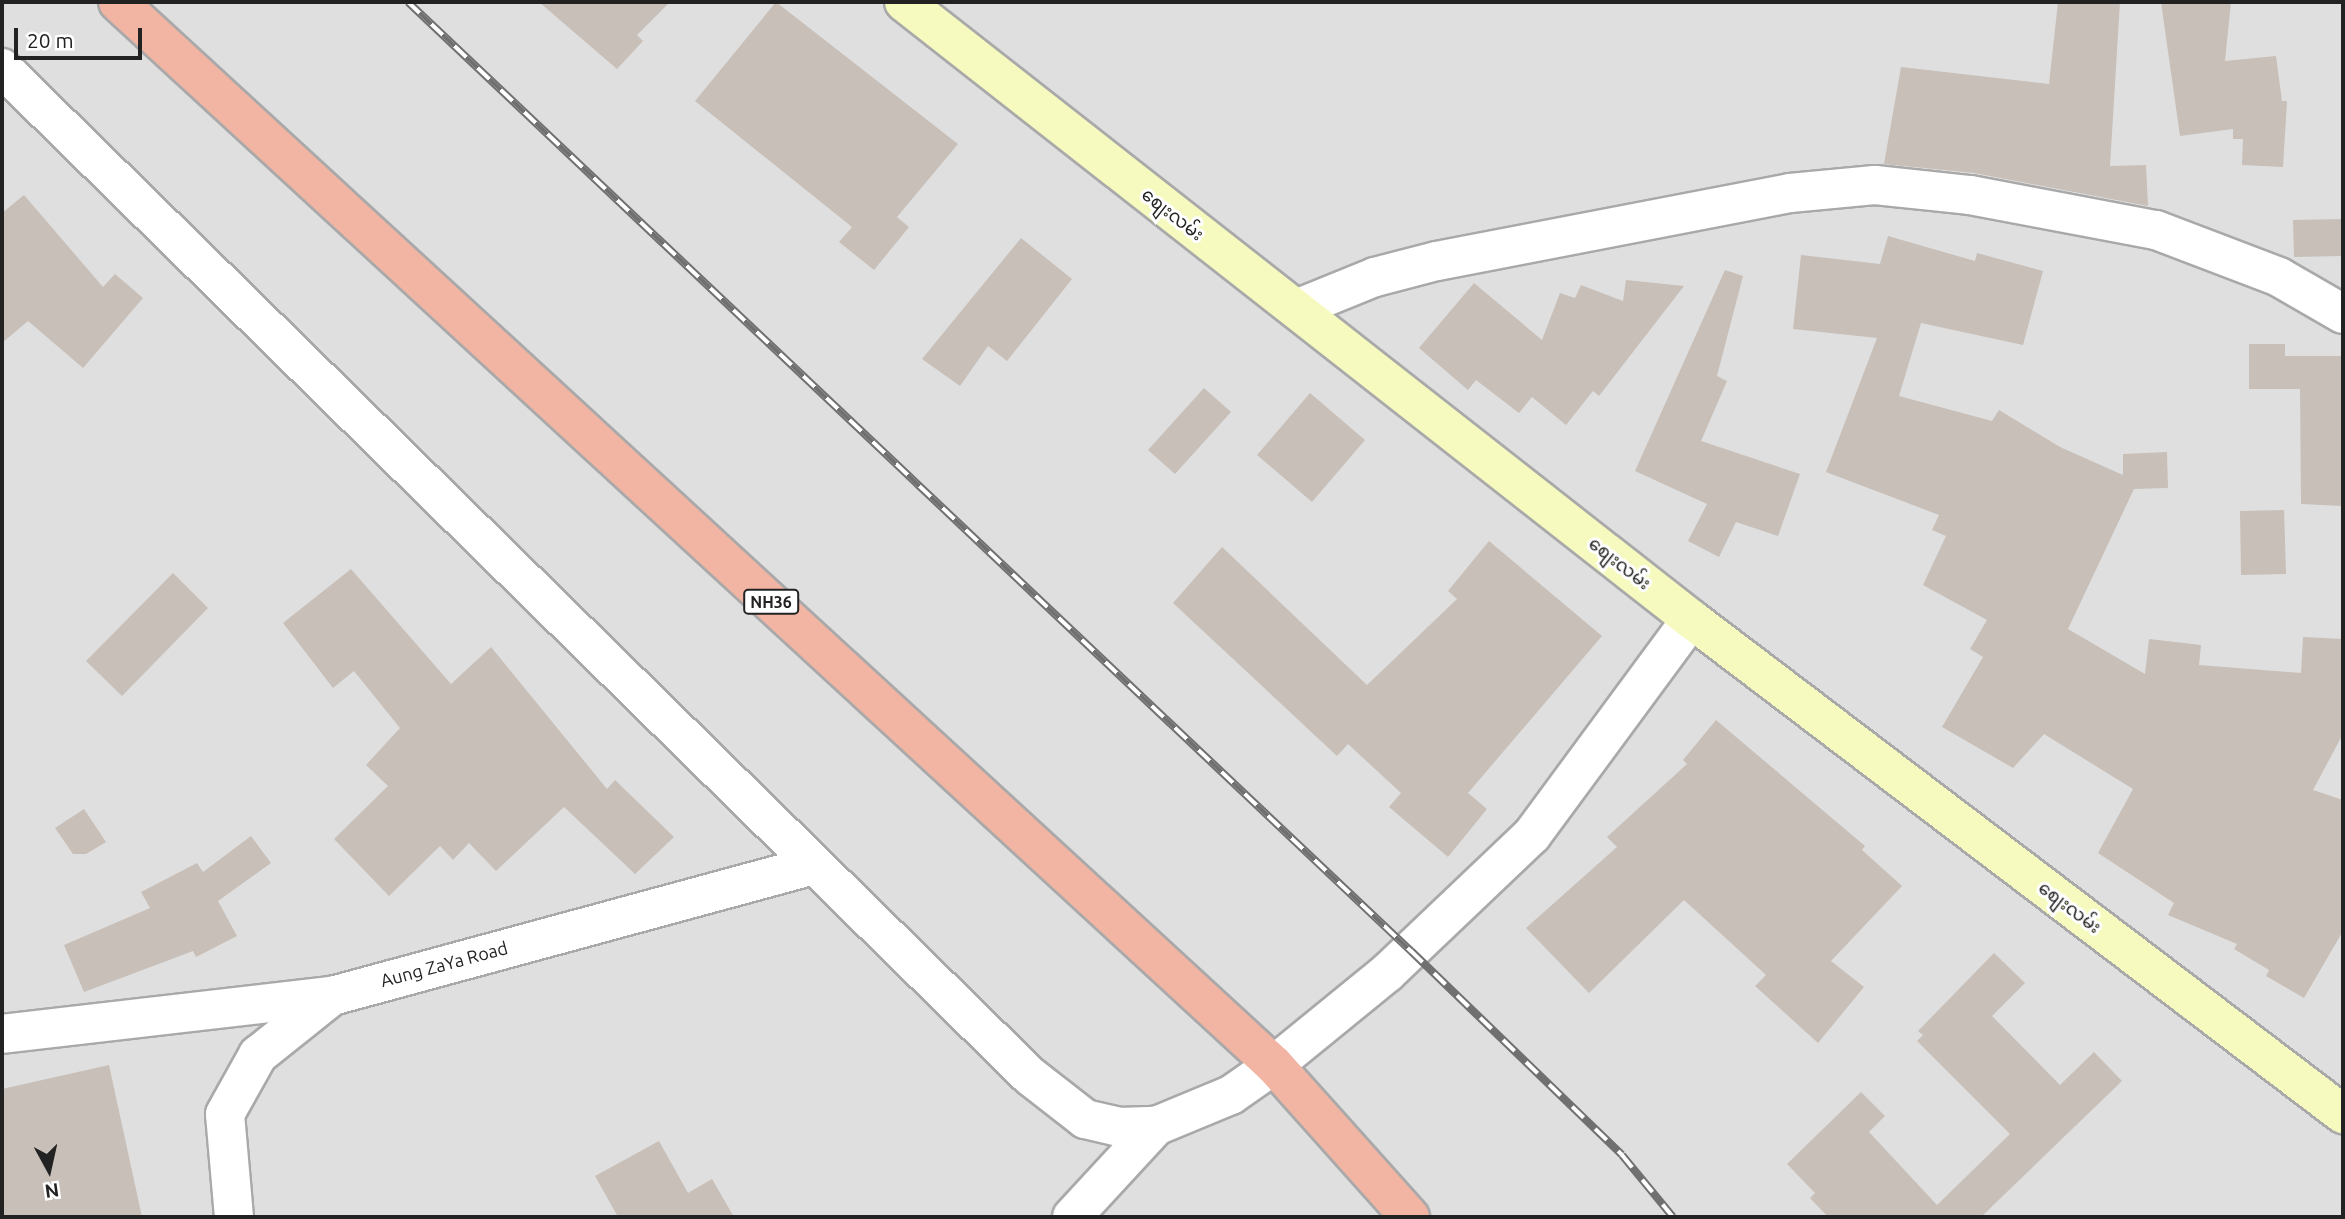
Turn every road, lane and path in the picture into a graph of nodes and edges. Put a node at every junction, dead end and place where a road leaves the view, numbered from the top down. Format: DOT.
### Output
graph roads {
  1 [pos="118,2"];
  2 [pos="904,2"];
  3 [pos="2,68"];
  4 [pos="1296,309"];
  5 [pos="2343,314"];
  6 [pos="1691,619"];
  7 [pos="814,865"];
  8 [pos="332,996"];
  9 [pos="2,1034"];
  10 [pos="1274,1066"];
  11 [pos="2343,1115"];
  12 [pos="1156,1126"];
  13 [pos="234,1217"];
  14 [pos="1072,1217"];
  15 [pos="1410,1217"];
  1 -- 10 [label="highway, NH36"];
  2 -- 4 [label="main road, စျေးလမ်း"];
  3 -- 7 [label="street"];
  4 -- 5 [label="street"];
  4 -- 6 [label="main road, စျေးလမ်း"];
  6 -- 10 [label="street"];
  6 -- 11 [label="main road, စျေးလမ်း"];
  7 -- 8 [label="street, Aung ZaYa Road"];
  7 -- 12 [label="street"];
  8 -- 9 [label="street"];
  8 -- 13 [label="street, Aung ZaYa Road"];
  10 -- 12 [label="street"];
  10 -- 15 [label="highway, NH36"];
  12 -- 14 [label="street"];
}
